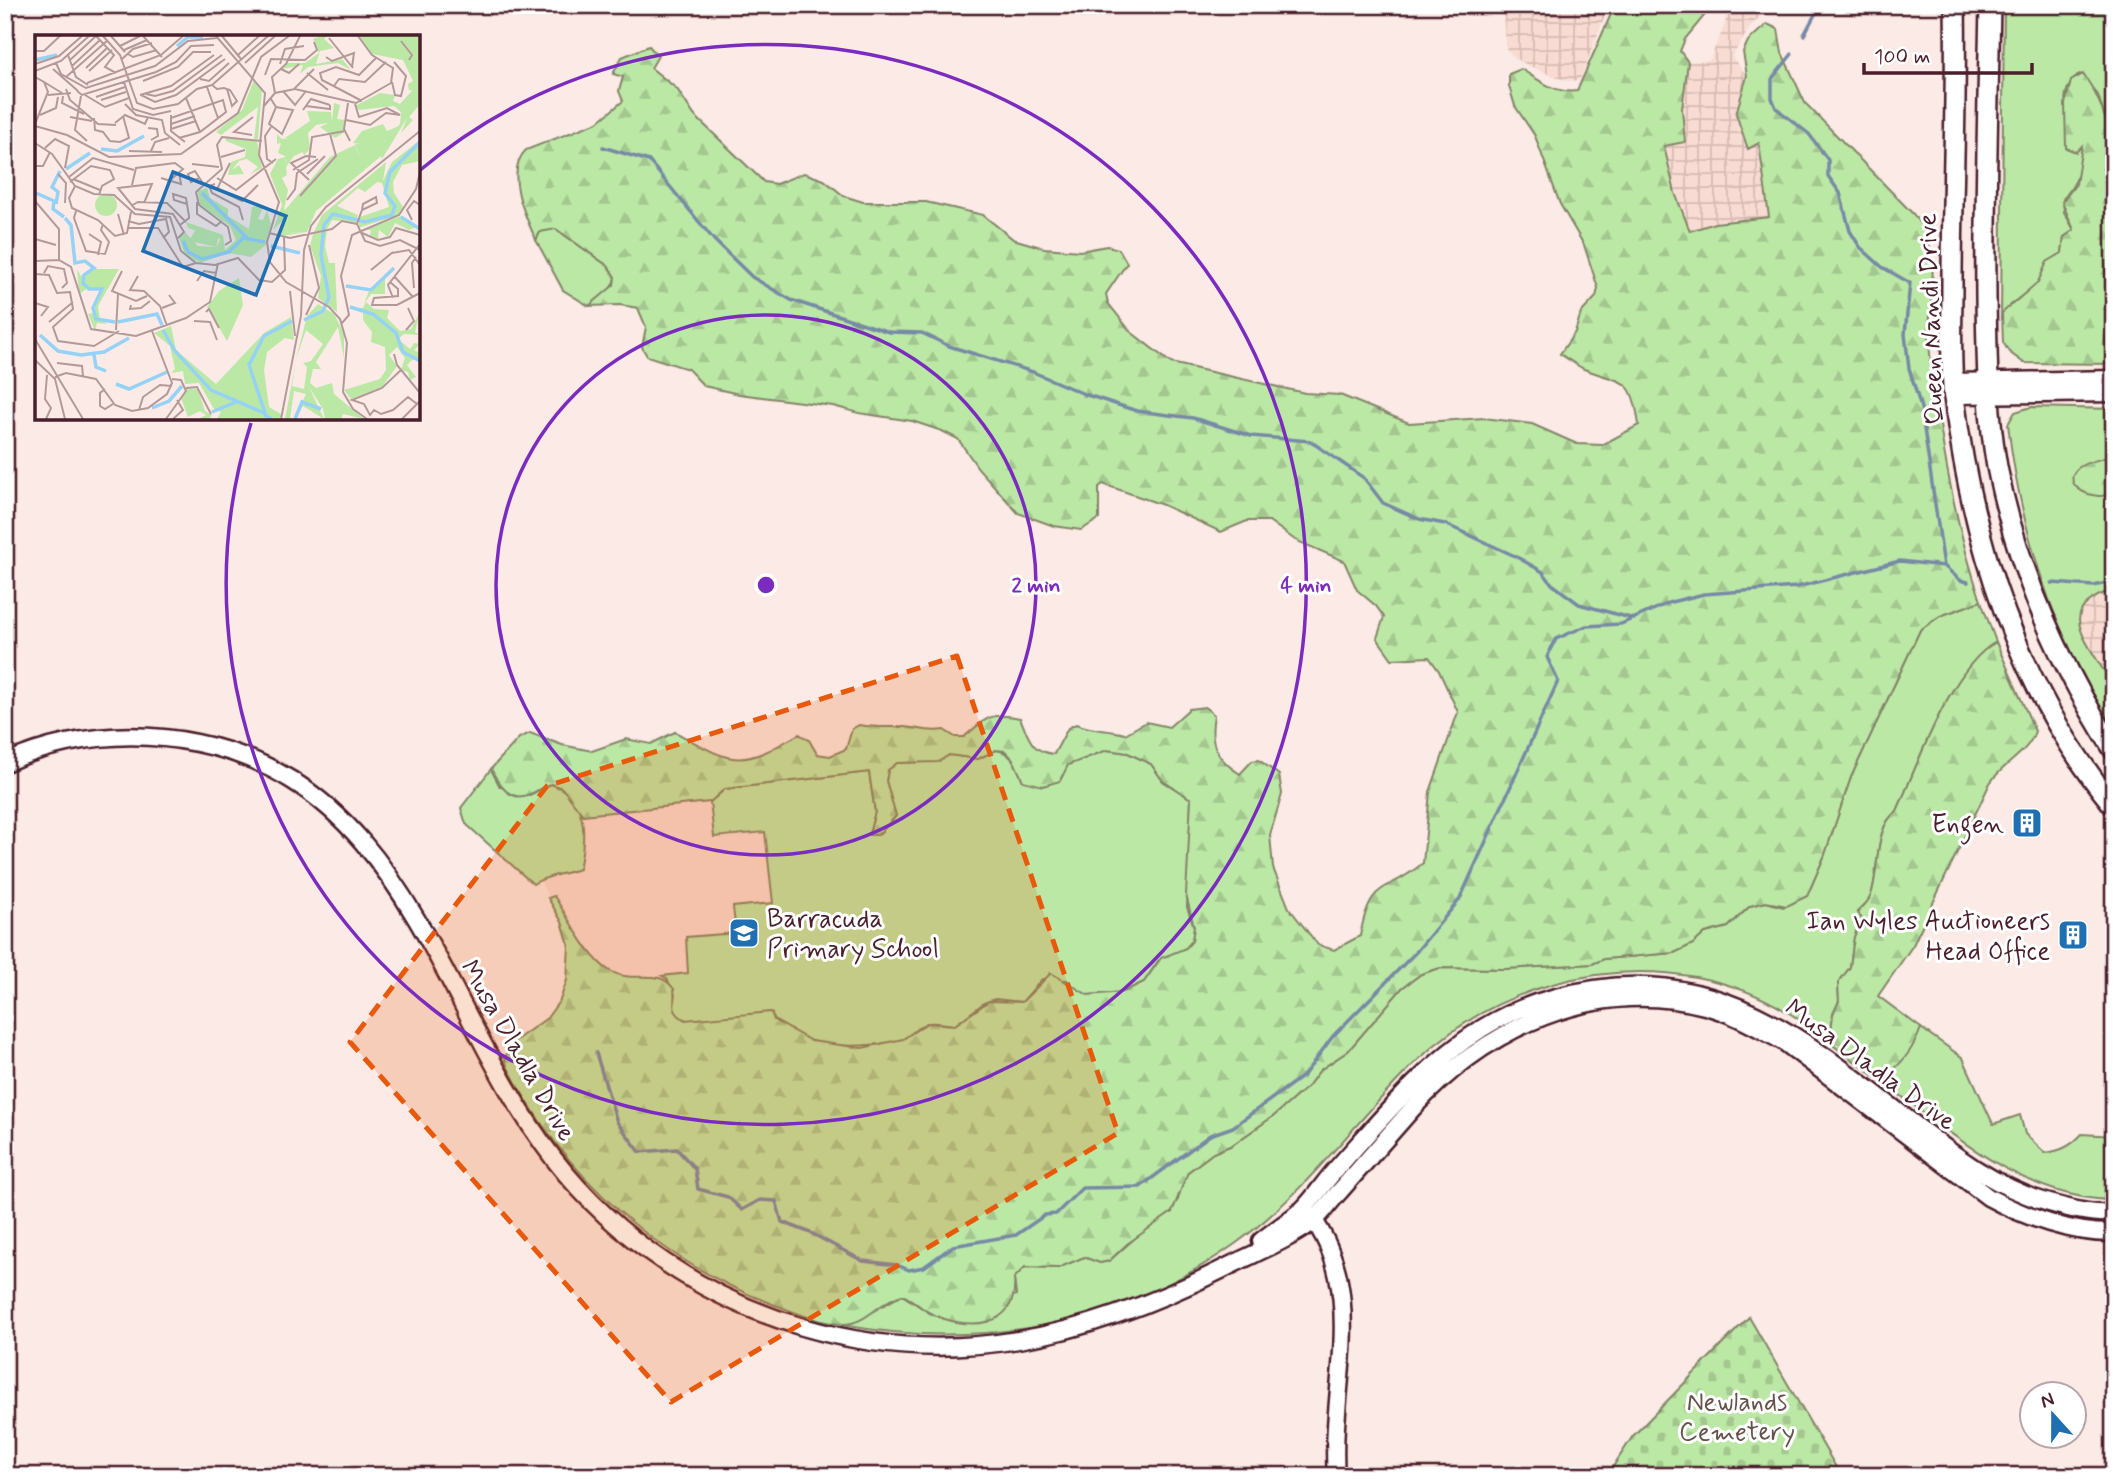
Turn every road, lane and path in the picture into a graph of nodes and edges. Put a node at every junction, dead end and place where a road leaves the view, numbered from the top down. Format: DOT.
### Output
graph roads {
  1 [pos="1955,5"];
  2 [pos="1990,5"];
  3 [pos="2114,379"];
  4 [pos="1954,388"];
  5 [pos="1987,388"];
  6 [pos="2114,393"];
  7 [pos="2114,750"];
  8 [pos="5,763"];
  9 [pos="2114,806"];
  10 [pos="1304,1208"];
  11 [pos="2114,1213"];
  12 [pos="1314,1221"];
  13 [pos="2114,1233"];
  14 [pos="1232,1265"];
  15 [pos="1336,1476"];
  1 -- 4 [label="main road, Queen Nandi Drive"];
  2 -- 5 [label="main road, Queen Nandi Drive"];
  3 -- 5 [label="street"];
  4 -- 5 [label="street"];
  4 -- 9 [label="main road, Queen Nandi Drive"];
  5 -- 6 [label="street"];
  5 -- 7 [label="main road, Queen Nandi Drive"];
  8 -- 14 [label="street, Musa Dladla Drive"];
  10 -- 11 [label="street, Musa Dladla Drive"];
  10 -- 12 [label="street"];
  10 -- 14 [label="street, Musa Dladla Drive"];
  12 -- 13 [label="street, Musa Dladla Drive"];
  12 -- 14 [label="street, Musa Dladla Drive"];
  12 -- 15 [label="street"];
}
